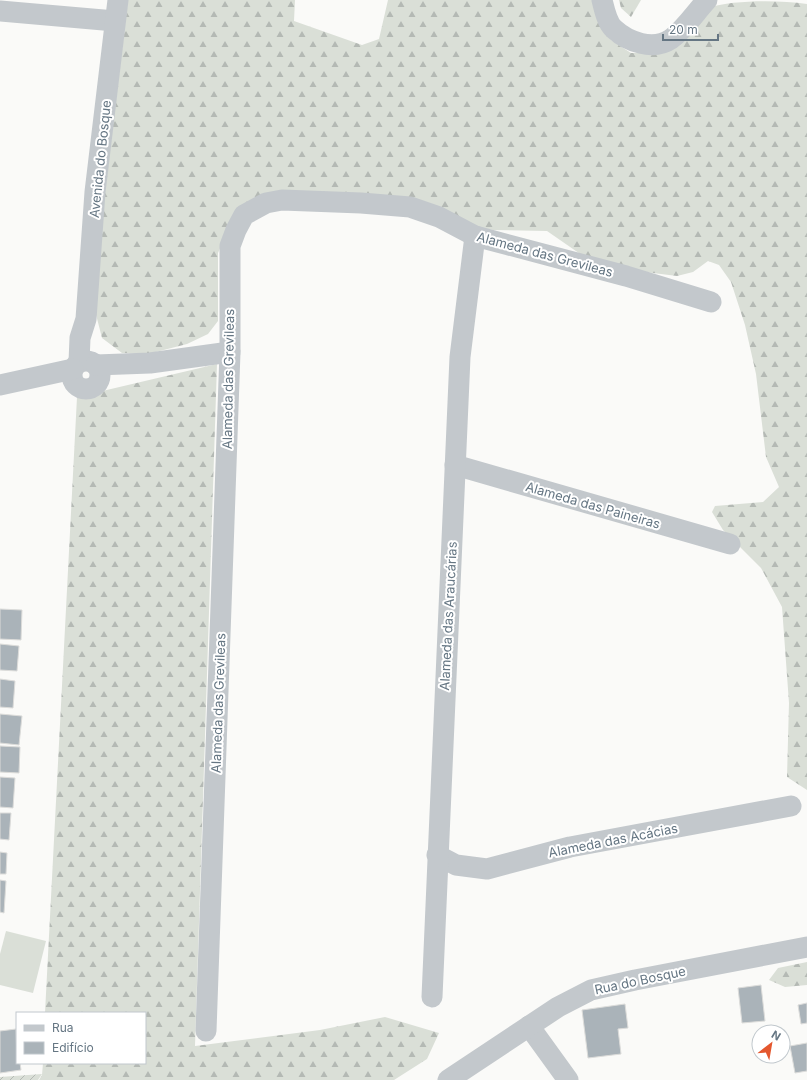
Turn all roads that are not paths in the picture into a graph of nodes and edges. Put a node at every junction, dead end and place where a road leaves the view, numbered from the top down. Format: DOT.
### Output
graph roads {
  1 [pos="118,0"];
  2 [pos="602,0"];
  3 [pos="706,0"];
  4 [pos="0,11"];
  5 [pos="115,21"];
  6 [pos="475,236"];
  7 [pos="711,302"];
  8 [pos="230,352"];
  9 [pos="86,371"];
  10 [pos="7,384"];
  11 [pos="455,465"];
  12 [pos="730,544"];
  13 [pos="791,806"];
  14 [pos="437,855"];
  15 [pos="807,947"];
  16 [pos="432,997"];
  17 [pos="529,1026"];
  18 [pos="206,1031"];
  19 [pos="448,1080"];
  20 [pos="568,1080"];
  1 -- 5 [label="street, Avenida do Bosque"];
  2 -- 3 [label="street"];
  4 -- 5 [label="street"];
  5 -- 9 [label="street, Avenida do Bosque"];
  6 -- 7 [label="street, Alameda das Grevileas"];
  6 -- 8 [label="street, Alameda das Grevileas"];
  6 -- 11 [label="street, Alameda das Araucárias"];
  8 -- 9 [label="street"];
  8 -- 18 [label="street, Alameda das Grevileas"];
  9 -- 10 [label="street"];
  11 -- 12 [label="street, Alameda das Paineiras"];
  11 -- 14 [label="street, Alameda das Araucárias"];
  13 -- 14 [label="street, Alameda das Acácias"];
  14 -- 16 [label="street, Alameda das Araucárias"];
  15 -- 17 [label="street, Rua do Bosque"];
  17 -- 19 [label="street, Rua do Bosque"];
  17 -- 20 [label="street"];
}
